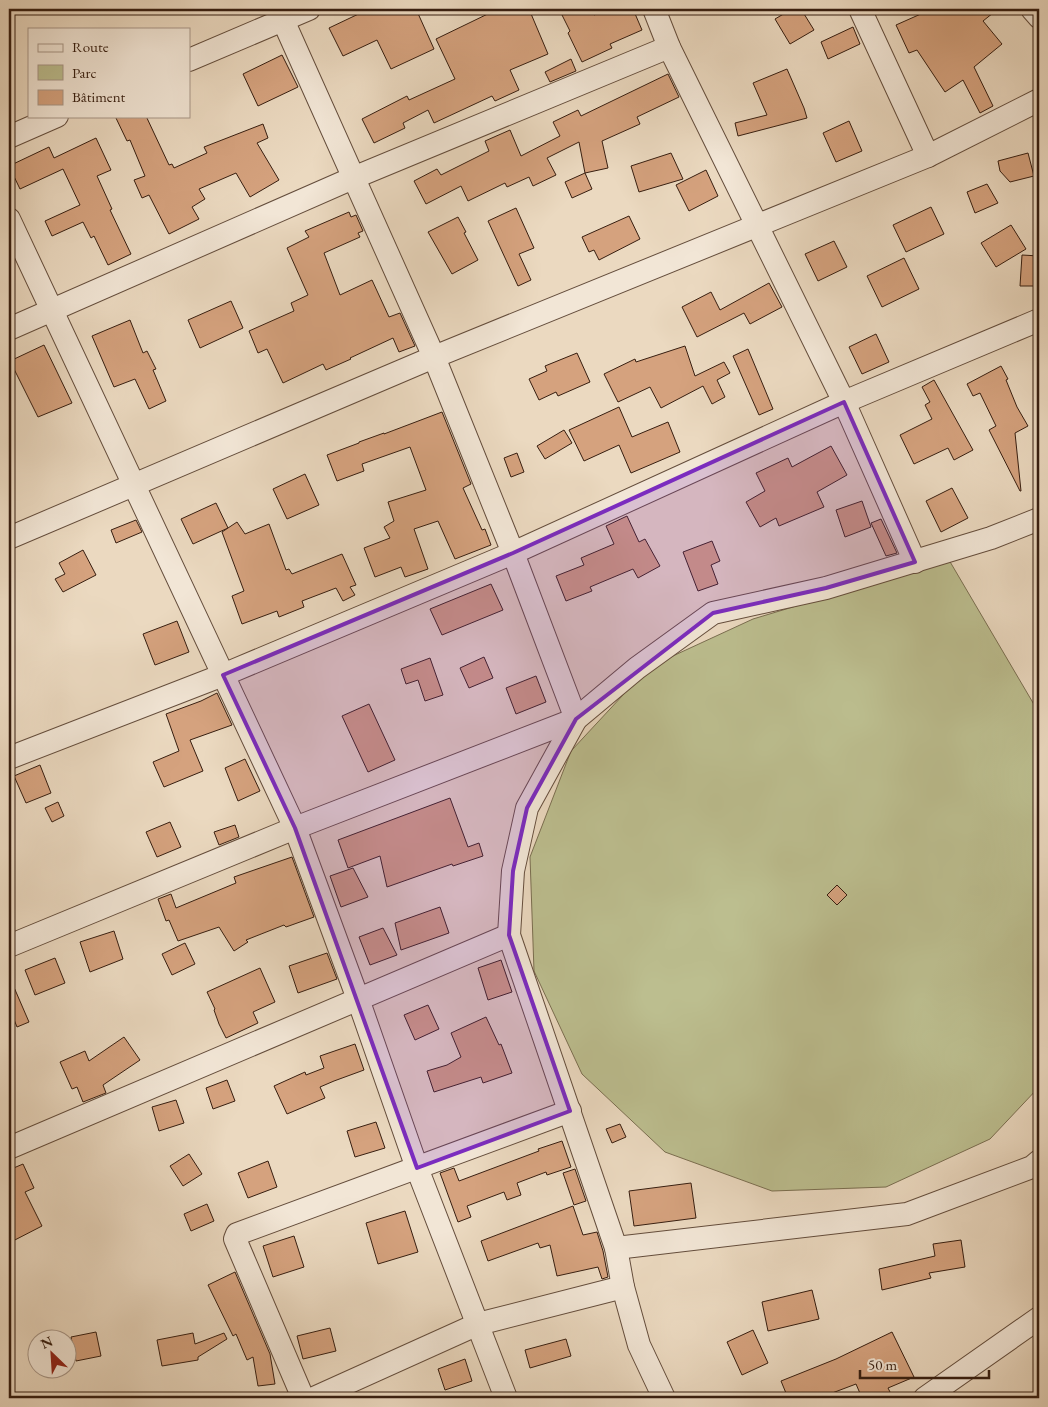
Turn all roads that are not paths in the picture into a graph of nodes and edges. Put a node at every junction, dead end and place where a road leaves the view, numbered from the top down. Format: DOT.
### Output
graph roads {
  1 [pos="309,9"];
  2 [pos="654,9"];
  3 [pos="860,9"];
  4 [pos="1032,9"];
  5 [pos="281,14"];
  6 [pos="1039,17"];
  7 [pos="670,47"];
  8 [pos="190,60"];
  9 [pos="1039,100"];
  10 [pos="52,118"];
  11 [pos="9,136"];
  12 [pos="928,156"];
  13 [pos="353,178"];
  14 [pos="9,218"];
  15 [pos="757,226"];
  16 [pos="52,311"];
  17 [pos="1039,320"];
  18 [pos="9,330"];
  19 [pos="434,357"];
  20 [pos="844,402"];
  21 [pos="134,484"];
  22 [pos="1039,519"];
  23 [pos="9,538"];
  24 [pos="513,553"];
  25 [pos="915,562"];
  26 [pos="223,675"];
  27 [pos="576,719"];
  28 [pos="9,758"];
  29 [pos="295,828"];
  30 [pos="509,935"];
  31 [pos="9,946"];
  32 [pos="358,998"];
  33 [pos="570,1111"];
  34 [pos="9,1148"];
  35 [pos="1039,1161"];
  36 [pos="417,1168"];
  37 [pos="616,1248"];
  38 [pos="623,1287"];
  39 [pos="1039,1318"];
  40 [pos="478,1324"];
  41 [pos="302,1398"];
  42 [pos="314,1398"];
  43 [pos="506,1398"];
  44 [pos="664,1398"];
  45 [pos="925,1398"];
  1 -- 5 [label="street"];
  2 -- 7 [label="street"];
  3 -- 12 [label="street"];
  4 -- 6 [label="street"];
  5 -- 8 [label="street"];
  5 -- 13 [label="street"];
  7 -- 13 [label="street"];
  7 -- 15 [label="street"];
  9 -- 12 [label="street"];
  10 -- 11 [label="street"];
  12 -- 15 [label="street"];
  13 -- 16 [label="street"];
  13 -- 19 [label="street"];
  14 -- 16 [label="street"];
  15 -- 19 [label="street"];
  15 -- 20 [label="street"];
  16 -- 18 [label="street"];
  16 -- 21 [label="street"];
  17 -- 20 [label="street"];
  19 -- 21 [label="street"];
  19 -- 24 [label="street"];
  20 -- 24 [label="street"];
  20 -- 25 [label="street"];
  21 -- 23 [label="street"];
  21 -- 26 [label="street"];
  22 -- 25 [label="street"];
  24 -- 26 [label="street"];
  24 -- 27 [label="street"];
  25 -- 27 [label="street"];
  26 -- 28 [label="street"];
  26 -- 29 [label="street"];
  27 -- 29 [label="street"];
  27 -- 30 [label="street"];
  29 -- 31 [label="street"];
  29 -- 32 [label="street"];
  30 -- 32 [label="street"];
  30 -- 33 [label="street"];
  32 -- 34 [label="street"];
  32 -- 36 [label="street"];
  33 -- 36 [label="street"];
  33 -- 37 [label="street"];
  35 -- 37 [label="street"];
  36 -- 40 [label="street"];
  36 -- 41 [label="street"];
  37 -- 38 [label="street"];
  38 -- 40 [label="street"];
  38 -- 44 [label="street"];
  39 -- 45 [label="street"];
  40 -- 42 [label="street"];
  40 -- 43 [label="street"];
}
